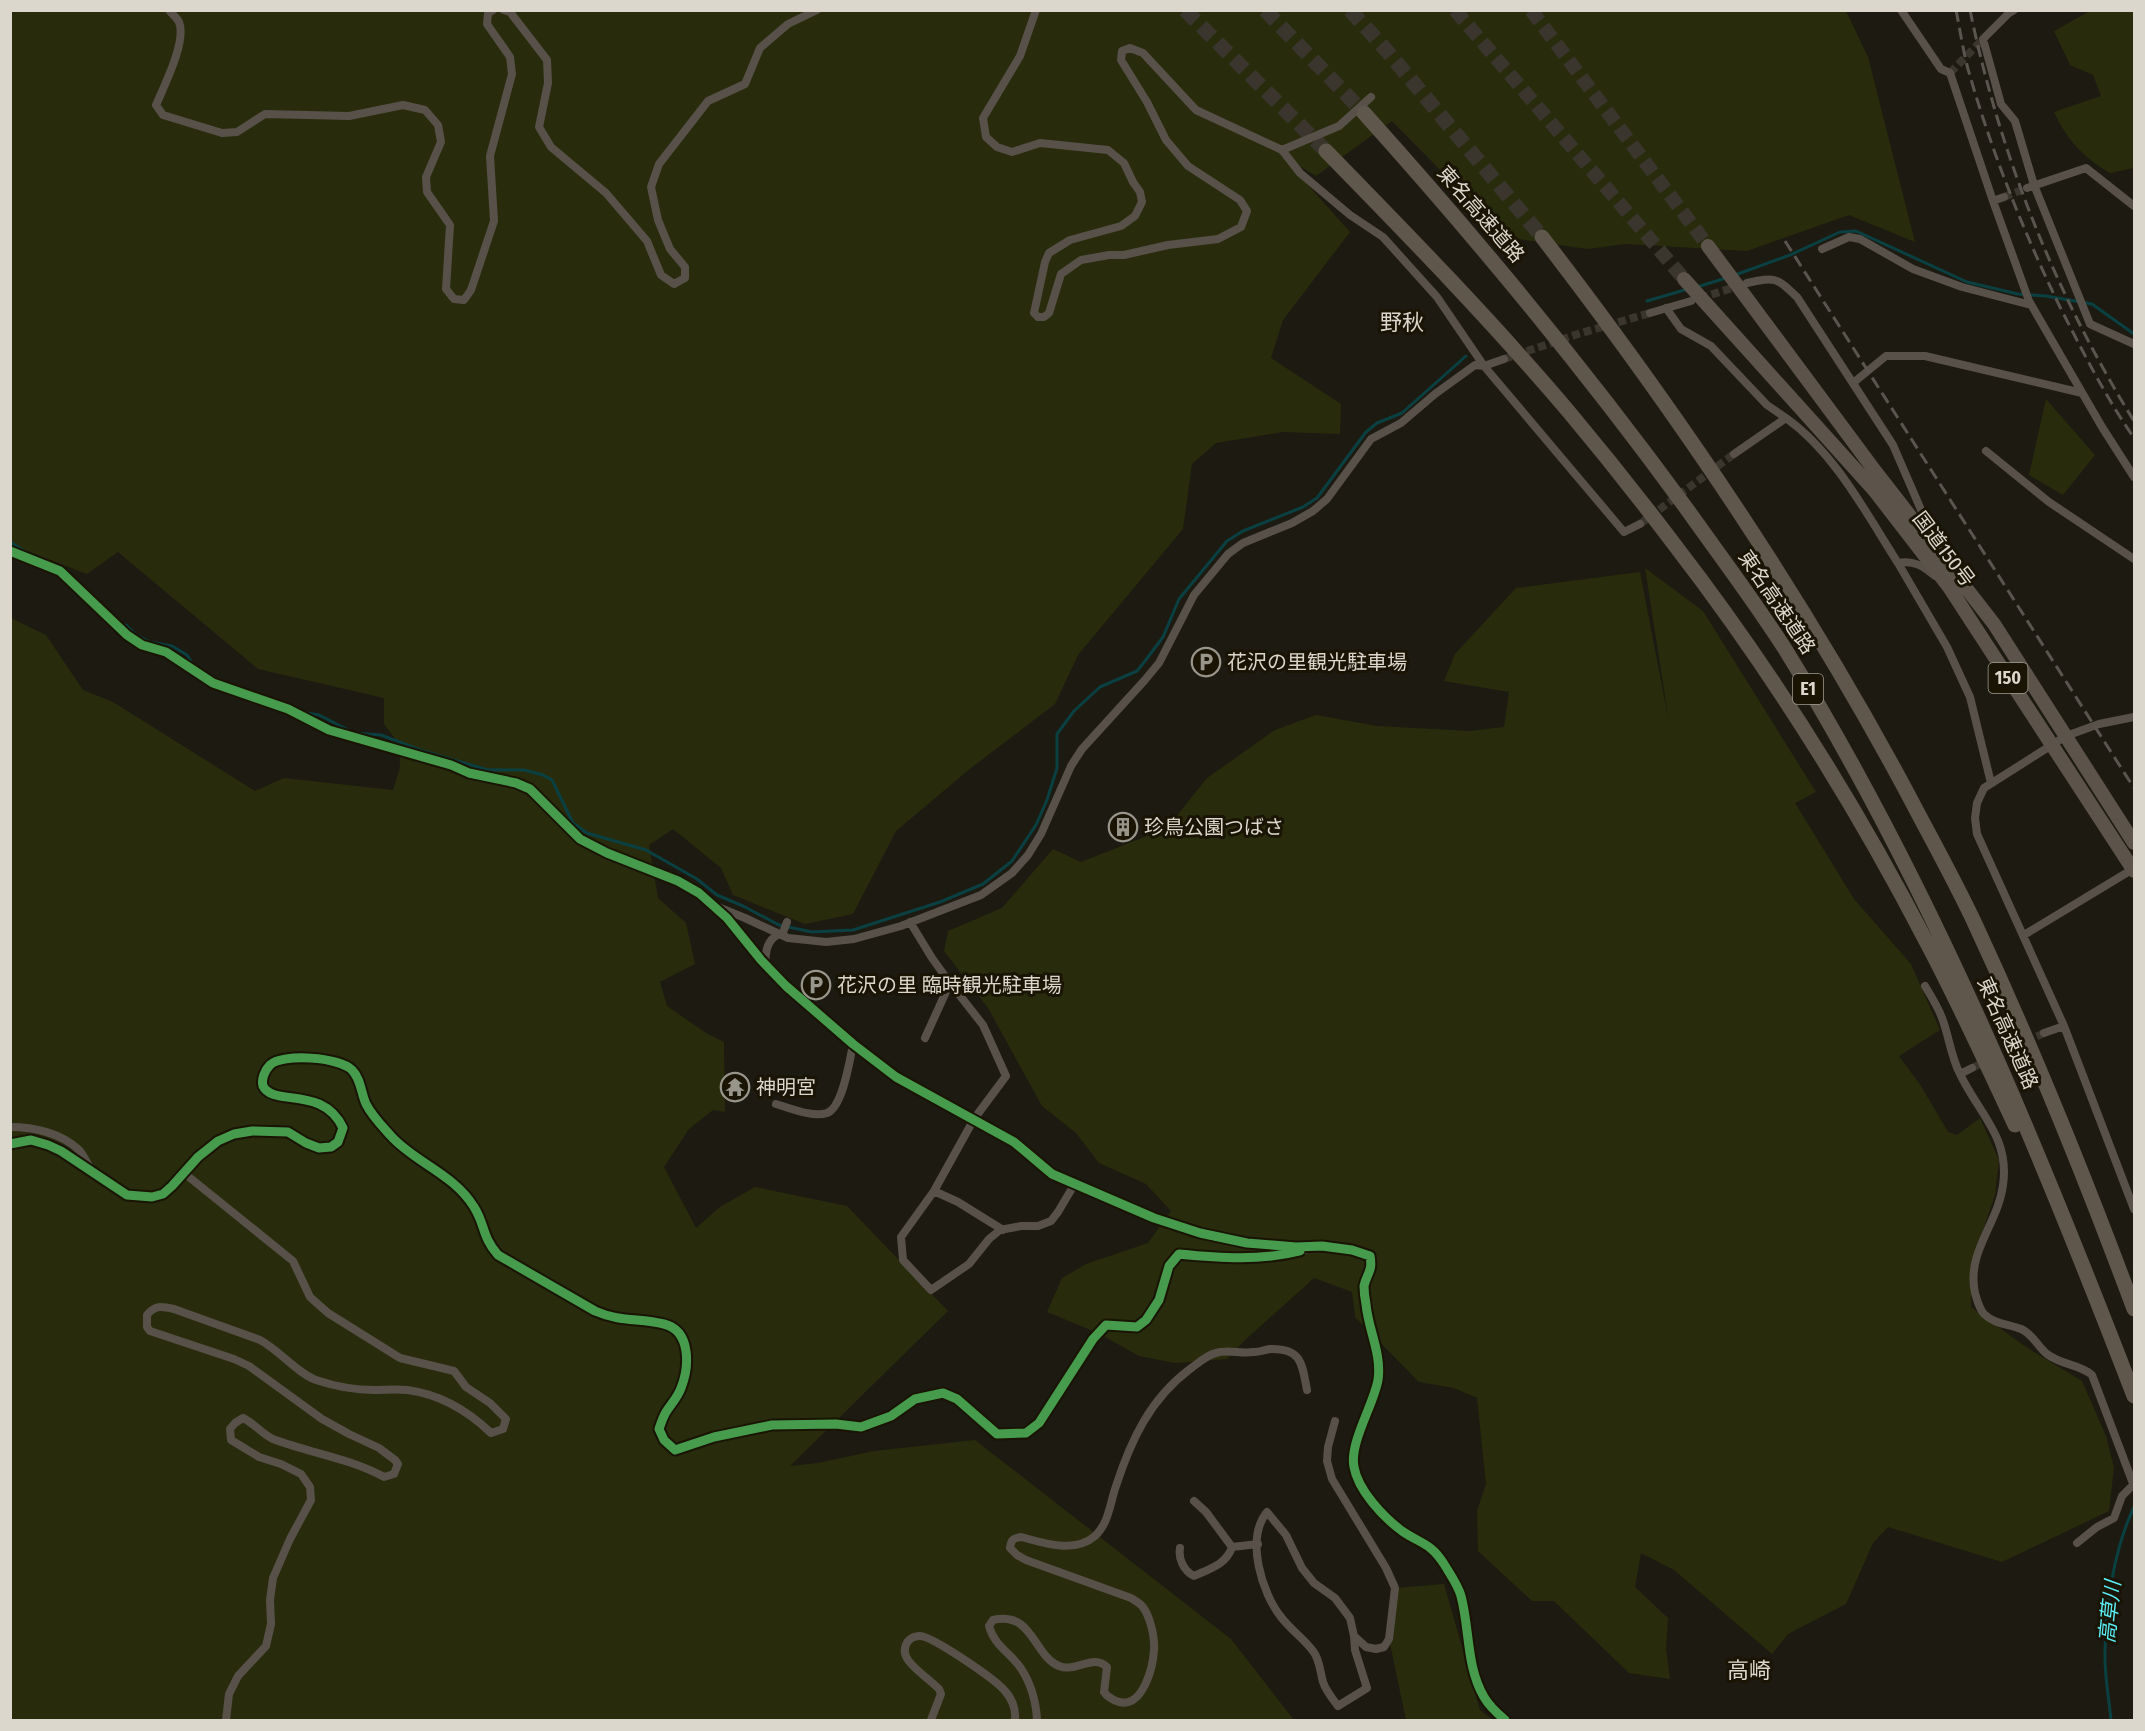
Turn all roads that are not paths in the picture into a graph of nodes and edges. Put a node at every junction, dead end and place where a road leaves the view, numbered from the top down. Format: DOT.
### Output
graph roads {
  1 [pos="169,10"];
  2 [pos="493,10"];
  3 [pos="504,10"];
  4 [pos="817,10"];
  5 [pos="1036,10"];
  6 [pos="1901,10"];
  7 [pos="2014,10"];
  8 [pos="1371,97"];
  9 [pos="1364,113"];
  10 [pos="1282,150"];
  11 [pos="1326,151"];
  12 [pos="2030,187"];
  13 [pos="2004,197"];
  14 [pos="1992,201"];
  15 [pos="2134,206"];
  16 [pos="1542,237"];
  17 [pos="1708,246"];
  18 [pos="1822,249"];
  19 [pos="1683,279"];
  20 [pos="1747,283"];
  21 [pos="1691,301"];
  22 [pos="2031,305"];
  23 [pos="1666,308"];
  24 [pos="1650,313"];
  25 [pos="2134,344"];
  26 [pos="1504,359"];
  27 [pos="1484,366"];
  28 [pos="1853,383"];
  29 [pos="2082,393"];
  30 [pos="1786,418"];
  31 [pos="1986,452"];
  32 [pos="1734,454"];
  33 [pos="2134,477"];
  34 [pos="1640,524"];
  35 [pos="10,551"];
  36 [pos="1941,555"];
  37 [pos="2134,559"];
  38 [pos="1898,563"];
  39 [pos="1949,587"];
  40 [pos="2134,717"];
  41 [pos="2066,736"];
  42 [pos="2053,746"];
  43 [pos="1991,783"];
  44 [pos="2134,843"];
  45 [pos="2134,870"];
  46 [pos="715,906"];
  47 [pos="787,922"];
  48 [pos="910,922"];
  49 [pos="781,935"];
  50 [pos="2024,935"];
  51 [pos="765,964"];
  52 [pos="950,983"];
  53 [pos="1925,986"];
  54 [pos="2064,1026"];
  55 [pos="2044,1033"];
  56 [pos="926,1038"];
  57 [pos="853,1044"];
  58 [pos="1972,1068"];
  59 [pos="1960,1074"];
  60 [pos="776,1104"];
  61 [pos="974,1119"];
  62 [pos="10,1127"];
  63 [pos="10,1144"];
  64 [pos="184,1173"];
  65 [pos="96,1175"];
  66 [pos="1074,1185"];
  67 [pos="934,1191"];
  68 [pos="2134,1209"];
  69 [pos="1003,1230"];
  70 [pos="1322,1246"];
  71 [pos="2134,1309"];
  72 [pos="2116,1349"];
  73 [pos="1307,1390"];
  74 [pos="2134,1396"];
  75 [pos="1335,1421"];
  76 [pos="2134,1485"];
  77 [pos="1194,1501"];
  78 [pos="1258,1544"];
  79 [pos="2077,1544"];
  80 [pos="1232,1547"];
  81 [pos="1180,1548"];
  82 [pos="1354,1636"];
  83 [pos="226,1720"];
  84 [pos="931,1720"];
  85 [pos="1015,1720"];
  86 [pos="1037,1720"];
  87 [pos="1505,1720"];
  1 -- 2 [label="street"];
  3 -- 4 [label="street"];
  5 -- 10 [label="street"];
  6 -- 14 [label="street"];
  7 -- 12 [label="street"];
  8 -- 10 [label="street"];
  9 -- 72 [label="highway, 東名高速道路 / E1"];
  10 -- 27 [label="street"];
  11 -- 72 [label="highway, 東名高速道路 / E1"];
  12 -- 15 [label="street"];
  12 -- 25 [label="street"];
  13 -- 14 [label="street"];
  14 -- 22 [label="street"];
  16 -- 71 [label="highway, 東名高速道路 / E1"];
  17 -- 36 [label="highway, 国道150号 / 150"];
  18 -- 22 [label="street"];
  19 -- 39 [label="highway, 国道150号 / 150"];
  20 -- 28 [label="street"];
  21 -- 23 [label="street"];
  22 -- 29 [label="street"];
  23 -- 24 [label="street"];
  23 -- 30 [label="street"];
  26 -- 27 [label="street"];
  27 -- 34 [label="street"];
  27 -- 48 [label="street"];
  28 -- 29 [label="street"];
  28 -- 36 [label="street"];
  29 -- 33 [label="street"];
  30 -- 32 [label="street"];
  30 -- 38 [label="street"];
  31 -- 37 [label="street"];
  35 -- 46 [label="street"];
  36 -- 41 [label="highway, 国道150号 / 150"];
  38 -- 39 [label="street"];
  38 -- 43 [label="street"];
  39 -- 42 [label="highway, 国道150号 / 150"];
  40 -- 41 [label="street"];
  41 -- 42 [label="street"];
  41 -- 44 [label="highway, 国道150号 / 150"];
  42 -- 43 [label="street"];
  42 -- 45 [label="highway, 国道150号 / 150"];
  43 -- 50 [label="street"];
  45 -- 50 [label="street"];
  46 -- 49 [label="street"];
  46 -- 51 [label="street"];
  47 -- 49 [label="street"];
  48 -- 49 [label="street"];
  48 -- 52 [label="street"];
  49 -- 51 [label="street"];
  50 -- 54 [label="street"];
  51 -- 57 [label="street"];
  52 -- 56 [label="street"];
  52 -- 61 [label="street"];
  53 -- 59 [label="street"];
  54 -- 55 [label="street"];
  54 -- 68 [label="street"];
  57 -- 60 [label="street"];
  57 -- 61 [label="street"];
  58 -- 59 [label="street"];
  59 -- 76 [label="street"];
  61 -- 66 [label="street"];
  61 -- 67 [label="street"];
  62 -- 65 [label="street"];
  63 -- 65 [label="street"];
  64 -- 65 [label="street"];
  64 -- 70 [label="street"];
  64 -- 83 [label="street"];
  66 -- 69 [label="street"];
  66 -- 70 [label="street"];
  67 -- 69 [label="street"];
  67 -- 69 [label="street"];
  70 -- 87 [label="street"];
  72 -- 74 [label="highway, 東名高速道路 / E1"];
  73 -- 86 [label="street"];
  75 -- 82 [label="street"];
  76 -- 79 [label="street"];
  77 -- 80 [label="street"];
  78 -- 80 [label="street"];
  78 -- 82 [label="street"];
  78 -- 82 [label="street"];
  80 -- 81 [label="street"];
  84 -- 85 [label="street"];
}
